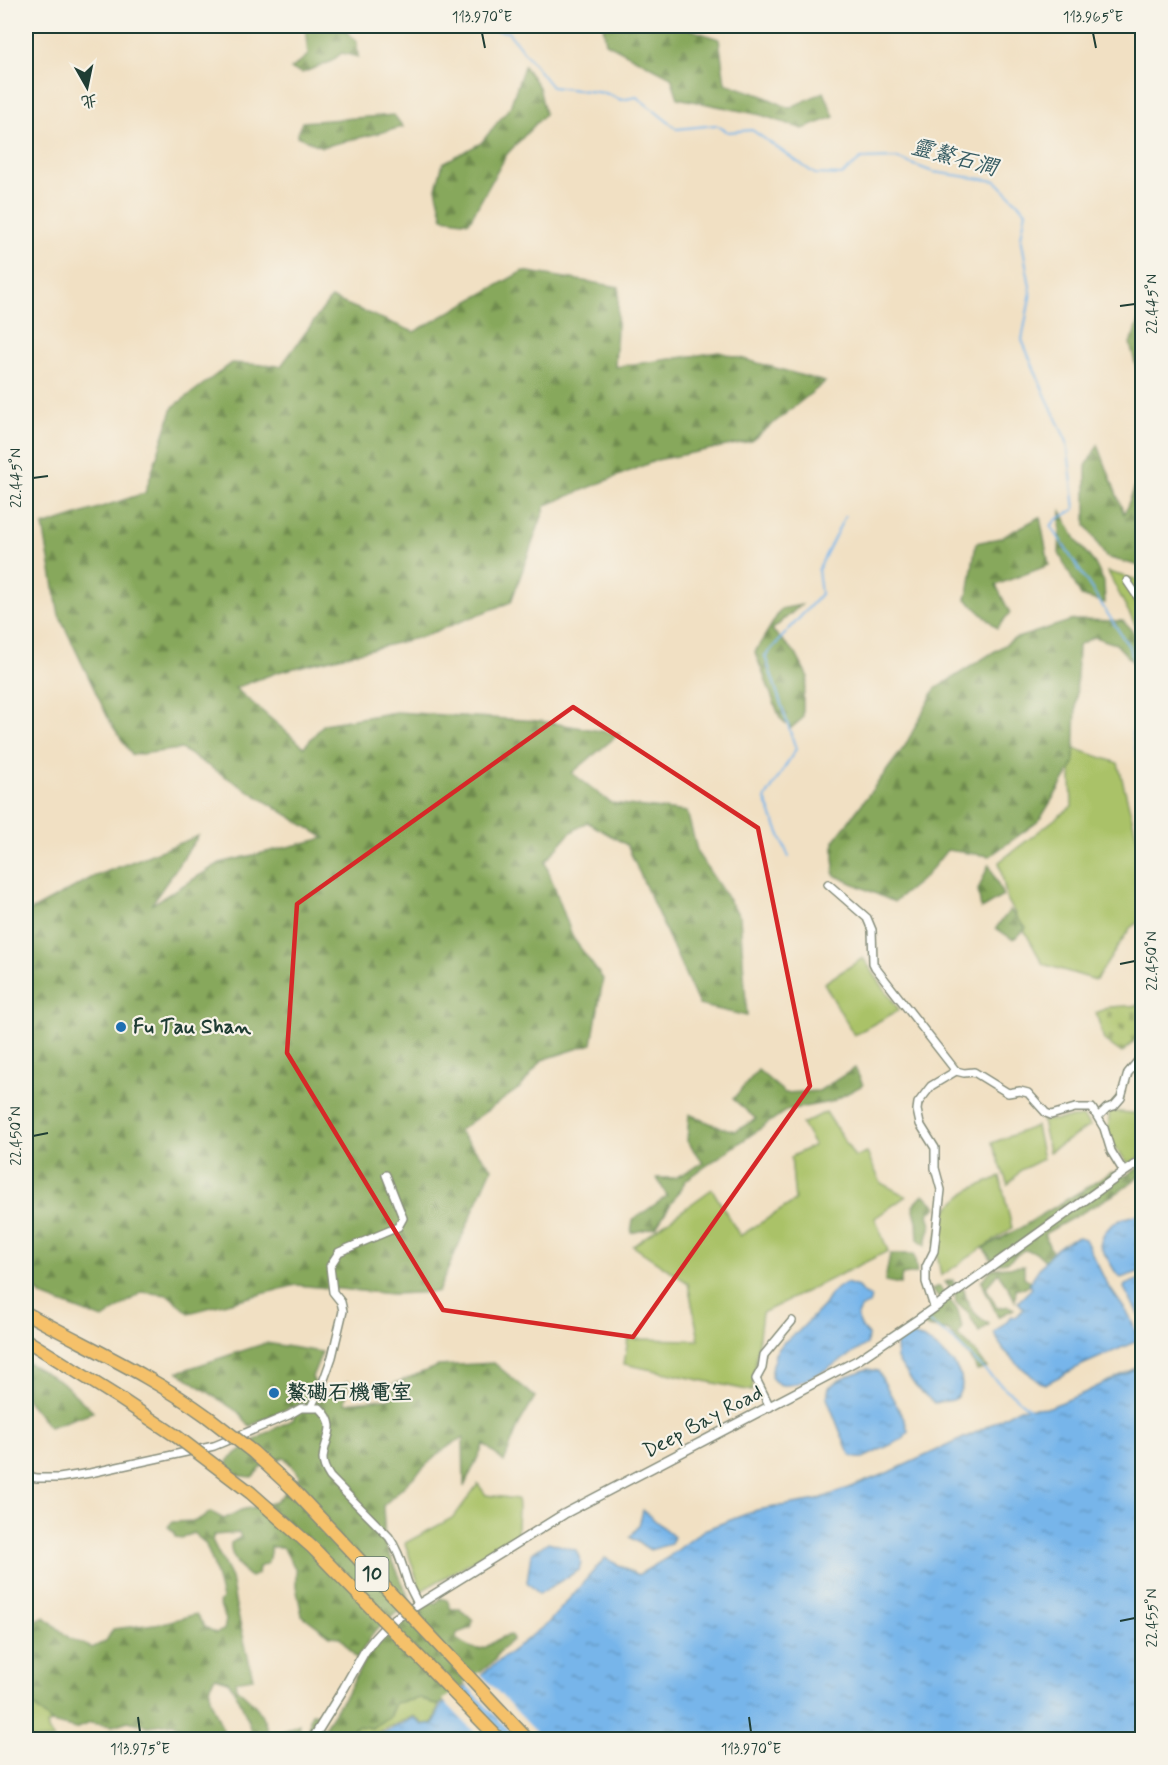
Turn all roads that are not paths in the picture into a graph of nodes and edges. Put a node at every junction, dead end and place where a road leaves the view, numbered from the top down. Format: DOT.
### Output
graph roads {
  1 [pos="1127,581"];
  2 [pos="1143,603"];
  3 [pos="828,884"];
  4 [pos="1143,1056"];
  5 [pos="956,1071"];
  6 [pos="1098,1117"];
  7 [pos="1143,1160"];
  8 [pos="1124,1172"];
  9 [pos="386,1175"];
  10 [pos="934,1307"];
  11 [pos="26,1313"];
  12 [pos="792,1321"];
  13 [pos="26,1340"];
  14 [pos="310,1407"];
  15 [pos="770,1407"];
  16 [pos="26,1476"];
  17 [pos="418,1604"];
  18 [pos="312,1740"];
  19 [pos="500,1740"];
  20 [pos="528,1740"];
  1 -- 2 [label="street"];
  3 -- 5 [label="street"];
  4 -- 6 [label="street"];
  5 -- 6 [label="street"];
  5 -- 10 [label="street"];
  6 -- 8 [label="street"];
  7 -- 8 [label="street, Deep Bay Road"];
  8 -- 10 [label="street, Deep Bay Road"];
  9 -- 14 [label="street"];
  10 -- 15 [label="street, Deep Bay Road"];
  11 -- 20 [label="highway, 10, bridge"];
  12 -- 15 [label="street"];
  13 -- 19 [label="highway, 10, bridge"];
  14 -- 16 [label="street"];
  14 -- 17 [label="street"];
  15 -- 17 [label="street, Deep Bay Road"];
  17 -- 18 [label="street, Deep Bay Road"];
}
